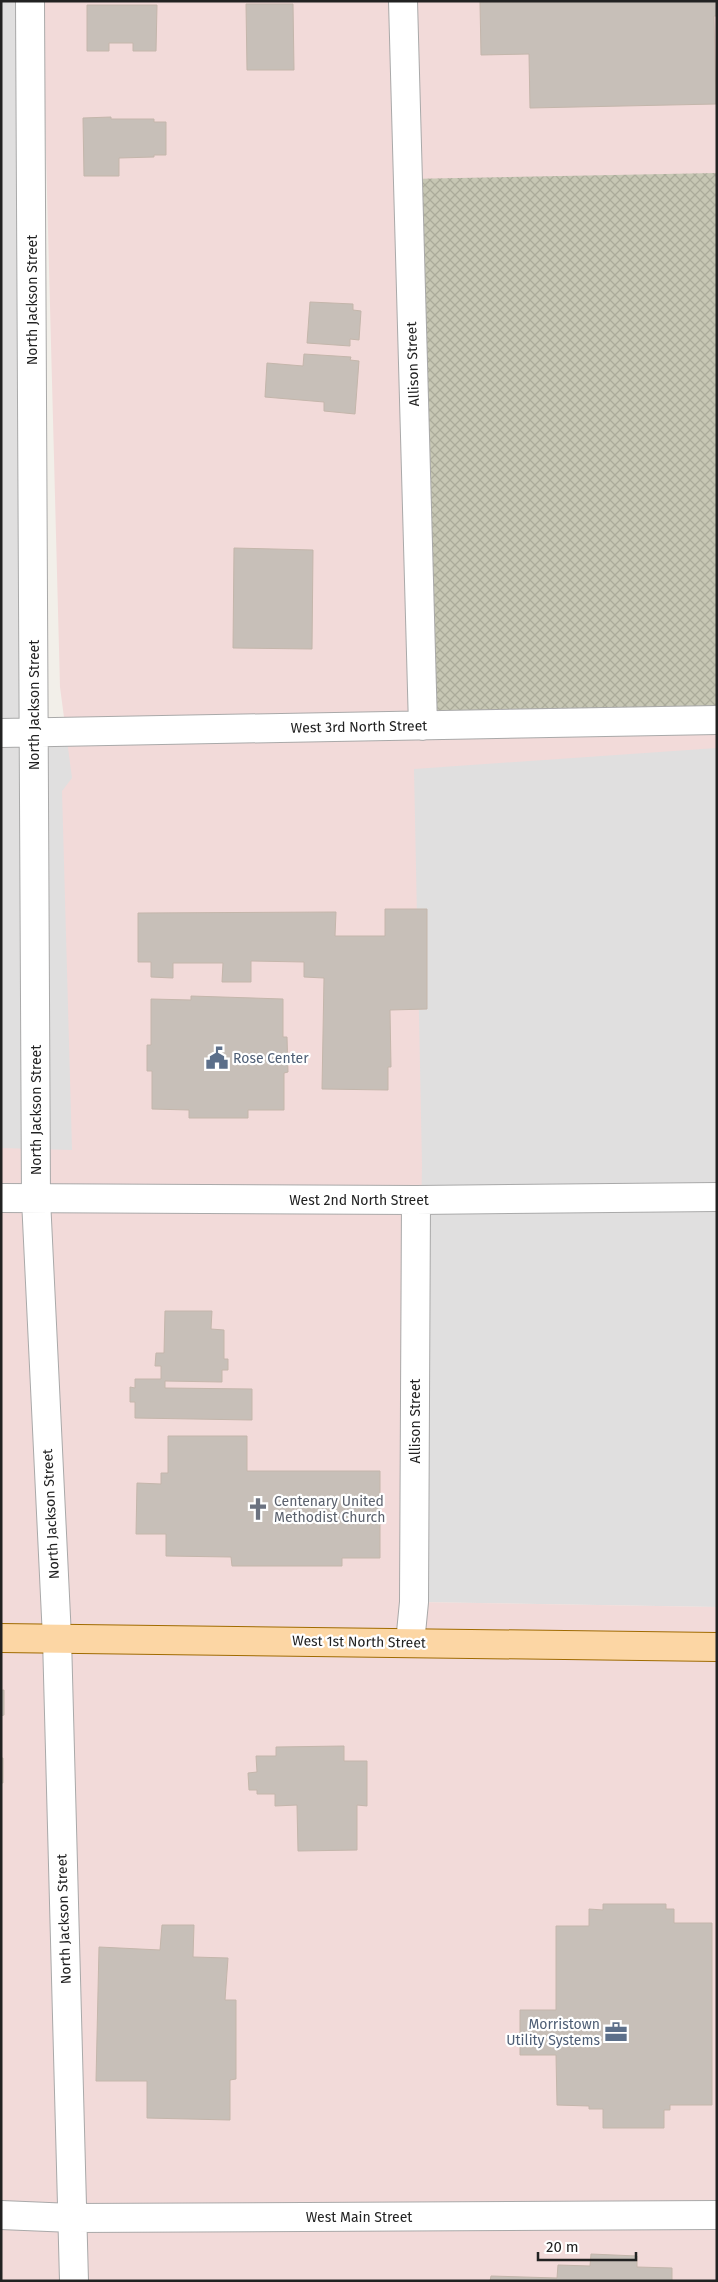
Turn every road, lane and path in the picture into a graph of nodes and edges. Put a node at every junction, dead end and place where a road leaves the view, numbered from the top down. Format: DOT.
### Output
graph roads {
  1 [pos="30,1"];
  2 [pos="403,1"];
  3 [pos="717,720"];
  4 [pos="423,726"];
  5 [pos="35,732"];
  6 [pos="1,733"];
  7 [pos="717,1197"];
  8 [pos="1,1198"];
  9 [pos="36,1199"];
  10 [pos="416,1200"];
  11 [pos="1,1638"];
  12 [pos="57,1638"];
  13 [pos="410,1643"];
  14 [pos="717,1647"];
  15 [pos="1,2215"];
  16 [pos="717,2215"];
  17 [pos="72,2218"];
  18 [pos="74,2281"];
  1 -- 5 [label="street, North Jackson Street"];
  2 -- 4 [label="street, Allison Street"];
  3 -- 4 [label="street, West 3rd North Street"];
  4 -- 5 [label="street, West 3rd North Street"];
  5 -- 6 [label="street, West 3rd North Street"];
  5 -- 9 [label="street, North Jackson Street"];
  7 -- 10 [label="street, West 2nd North Street"];
  8 -- 9 [label="street, West 2nd North Street"];
  9 -- 10 [label="street, West 2nd North Street"];
  9 -- 12 [label="street, North Jackson Street"];
  10 -- 13 [label="street, Allison Street"];
  11 -- 12 [label="main road, West 1st North Street"];
  12 -- 13 [label="main road, West 1st North Street"];
  12 -- 17 [label="street, North Jackson Street"];
  13 -- 14 [label="main road, West 1st North Street"];
  15 -- 17 [label="street, West Main Street"];
  16 -- 17 [label="street, West Main Street"];
  17 -- 18 [label="street, North Jackson Street"];
}
